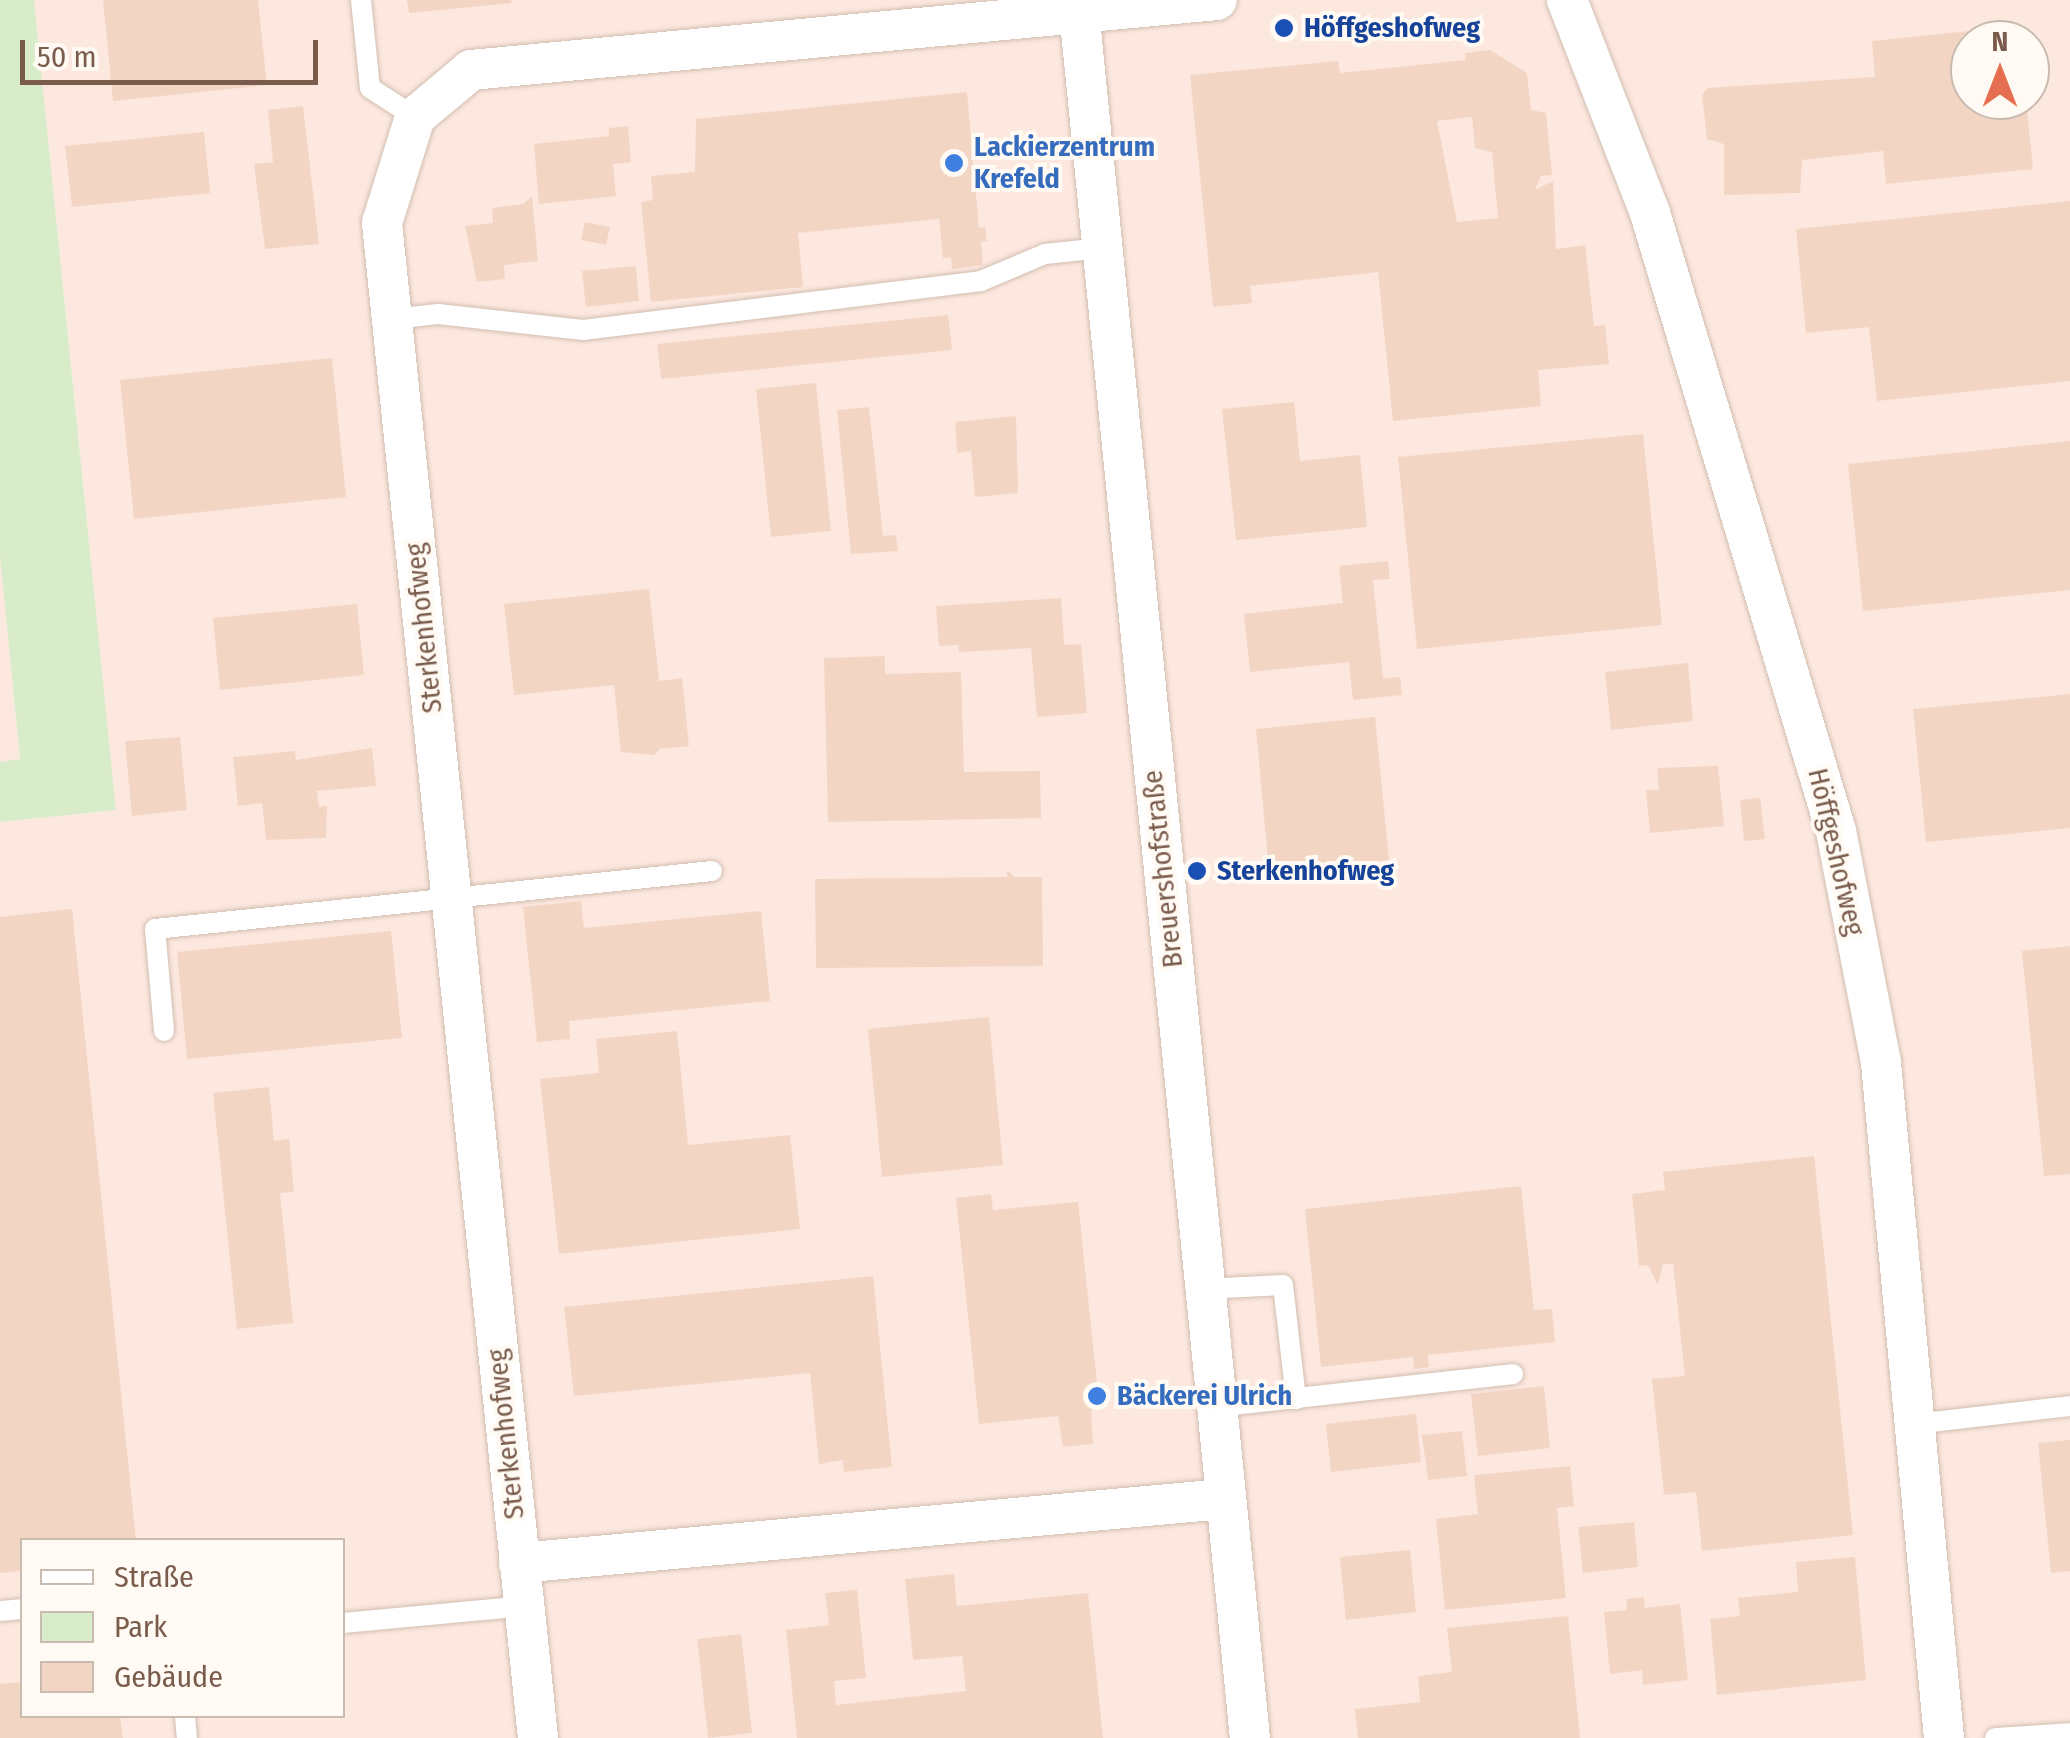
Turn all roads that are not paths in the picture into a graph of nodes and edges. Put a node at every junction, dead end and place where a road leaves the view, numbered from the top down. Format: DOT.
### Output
graph roads {
  1 [pos="362,0"];
  2 [pos="1217,0"];
  3 [pos="1567,0"];
  4 [pos="1071,5"];
  5 [pos="415,116"];
  6 [pos="1102,248"];
  7 [pos="393,318"];
  8 [pos="712,872"];
  9 [pos="451,896"];
  10 [pos="164,1031"];
  11 [pos="1204,1289"];
  12 [pos="1512,1374"];
  13 [pos="1296,1399"];
  14 [pos="2070,1406"];
  15 [pos="1215,1407"];
  16 [pos="1915,1424"];
  17 [pos="1224,1500"];
  18 [pos="520,1562"];
  19 [pos="524,1606"];
  20 [pos="345,1623"];
  21 [pos="2070,1733"];
  22 [pos="538,1738"];
  23 [pos="1250,1738"];
  24 [pos="1944,1738"];
  25 [pos="1994,1738"];
  1 -- 5 [label="lane"];
  2 -- 4 [label="street"];
  3 -- 16 [label="street, Höffgeshofweg"];
  4 -- 5 [label="street"];
  4 -- 6 [label="street, Breuershofstraße"];
  5 -- 7 [label="street, Sterkenhofweg"];
  6 -- 7 [label="lane"];
  6 -- 11 [label="street, Breuershofstraße"];
  7 -- 9 [label="street, Sterkenhofweg"];
  8 -- 9 [label="lane"];
  9 -- 10 [label="lane"];
  9 -- 18 [label="street, Sterkenhofweg"];
  11 -- 13 [label="lane"];
  11 -- 15 [label="street, Breuershofstraße"];
  12 -- 13 [label="lane"];
  13 -- 15 [label="lane"];
  14 -- 16 [label="lane"];
  15 -- 17 [label="street, Breuershofstraße"];
  16 -- 24 [label="street, Höffgeshofweg"];
  17 -- 18 [label="street"];
  17 -- 23 [label="street, Breuershofstraße"];
  18 -- 19 [label="street, Sterkenhofweg"];
  19 -- 20 [label="lane"];
  19 -- 22 [label="street, Sterkenhofweg"];
  21 -- 25 [label="lane"];
}
